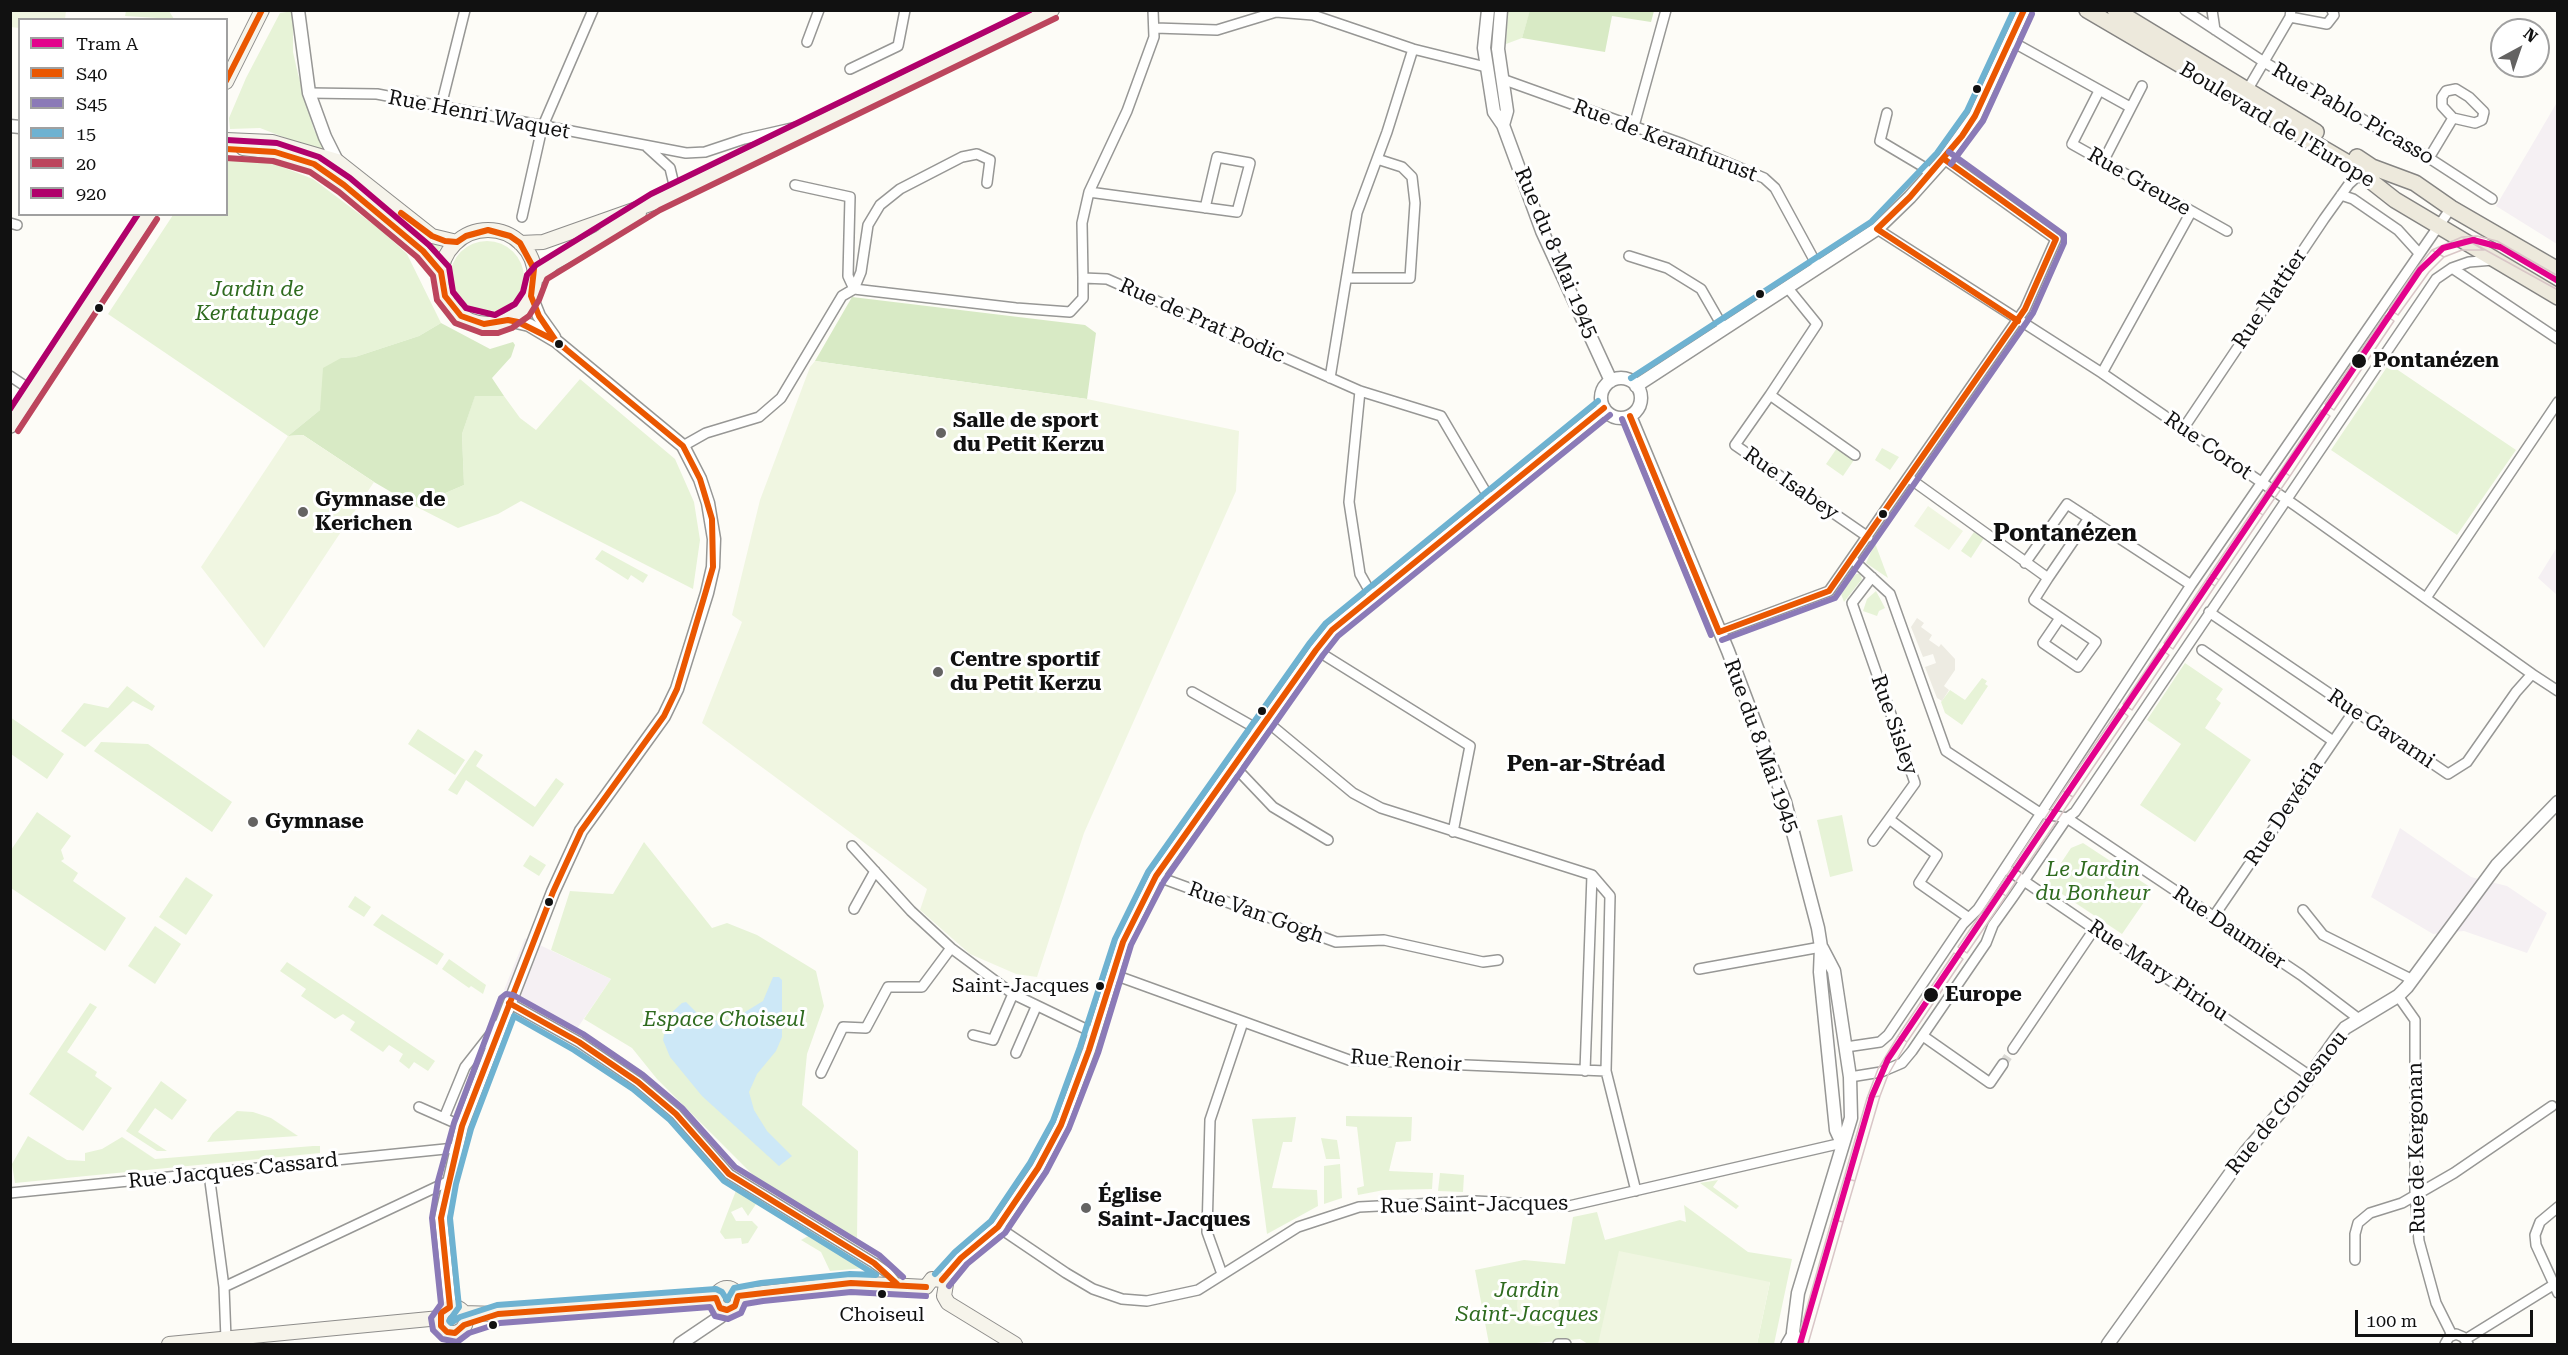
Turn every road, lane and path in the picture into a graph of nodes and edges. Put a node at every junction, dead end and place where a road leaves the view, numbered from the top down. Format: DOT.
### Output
graph roads {
  1 [pos="262,10"];
  2 [pos="298,10"];
  3 [pos="465,10"];
  4 [pos="593,10"];
  5 [pos="819,10"];
  6 [pos="905,10"];
  7 [pos="1052,10"];
  8 [pos="1154,10"];
  9 [pos="1488,10"];
  10 [pos="1501,10"];
  11 [pos="1666,10"];
  12 [pos="2024,10"];
  13 [pos="2087,10"];
  14 [pos="2115,10"];
  15 [pos="2184,10"];
  16 [pos="2212,10"];
  17 [pos="2332,10"];
  18 [pos="2291,14"];
  19 [pos="1155,28"];
  20 [pos="2215,30"];
  21 [pos="2009,40"];
  22 [pos="807,42"];
  23 [pos="1413,49"];
  24 [pos="2264,62"];
  25 [pos="1486,67"];
  26 [pos="850,69"];
  27 [pos="228,78"];
  28 [pos="1502,79"];
  29 [pos="2142,86"];
  30 [pos="2099,91"];
  31 [pos="309,93"];
  32 [pos="2244,96"];
  33 [pos="441,105"];
  34 [pos="2130,107"];
  35 [pos="1887,113"];
  36 [pos="2454,118"];
  37 [pos="828,121"];
  38 [pos="1503,125"];
  39 [pos="1634,126"];
  40 [pos="542,128"];
  41 [pos="228,140"];
  42 [pos="647,147"];
  43 [pos="228,148"];
  44 [pos="686,153"];
  45 [pos="2429,158"];
  46 [pos="1377,159"];
  47 [pos="1944,159"];
  48 [pos="338,160"];
  49 [pos="2104,160"];
  50 [pos="670,168"];
  51 [pos="2362,172"];
  52 [pos="1930,174"];
  53 [pos="987,183"];
  54 [pos="795,184"];
  55 [pos="1089,192"];
  56 [pos="676,193"];
  57 [pos="2341,195"];
  58 [pos="2492,199"];
  59 [pos="656,202"];
  60 [pos="1205,208"];
  61 [pos="2451,208"];
  62 [pos="2191,212"];
  63 [pos="148,216"];
  64 [pos="522,217"];
  65 [pos="2438,226"];
  66 [pos="1877,229"];
  67 [pos="2227,231"];
  68 [pos="456,242"];
  69 [pos="520,243"];
  70 [pos="2418,252"];
  71 [pos="1629,256"];
  72 [pos="2494,260"];
  73 [pos="1818,267"];
  74 [pos="2452,268"];
  75 [pos="2558,270"];
  76 [pos="441,272"];
  77 [pos="1083,278"];
  78 [pos="1347,278"];
  79 [pos="535,279"];
  80 [pos="1787,287"];
  81 [pos="854,289"];
  82 [pos="531,296"];
  83 [pos="2558,297"];
  84 [pos="508,320"];
  85 [pos="2018,321"];
  86 [pos="1724,329"];
  87 [pos="2558,339"];
  88 [pos="556,341"];
  89 [pos="2102,373"];
  90 [pos="10,376"];
  91 [pos="1330,378"];
  92 [pos="1611,381"];
  93 [pos="1636,386"];
  94 [pos="1360,391"];
  95 [pos="34,392"];
  96 [pos="1770,395"];
  97 [pos="2558,402"];
  98 [pos="1604,408"];
  99 [pos="1630,416"];
  100 [pos="10,426"];
  101 [pos="2183,429"];
  102 [pos="682,446"];
  103 [pos="1855,455"];
  104 [pos="1909,478"];
  105 [pos="2262,483"];
  106 [pos="2285,499"];
  107 [pos="1491,501"];
  108 [pos="2089,518"];
  109 [pos="1868,537"];
  110 [pos="1852,559"];
  111 [pos="2025,563"];
  112 [pos="1872,577"];
  113 [pos="2048,578"];
  114 [pos="2191,585"];
  115 [pos="1373,597"];
  116 [pos="2426,598"];
  117 [pos="2209,612"];
  118 [pos="2060,618"];
  119 [pos="1719,632"];
  120 [pos="1316,650"];
  121 [pos="2202,650"];
  122 [pos="2532,674"];
  123 [pos="2558,691"];
  124 [pos="1192,692"];
  125 [pos="2354,711"];
  126 [pos="1262,725"];
  127 [pos="2333,741"];
  128 [pos="1234,766"];
  129 [pos="2558,802"];
  130 [pos="2040,813"];
  131 [pos="2067,818"];
  132 [pos="1890,819"];
  133 [pos="1453,832"];
  134 [pos="1328,840"];
  135 [pos="1873,841"];
  136 [pos="852,846"];
  137 [pos="2005,868"];
  138 [pos="875,871"];
  139 [pos="1592,875"];
  140 [pos="1156,876"];
  141 [pos="2024,880"];
  142 [pos="854,909"];
  143 [pos="2303,910"];
  144 [pos="2214,916"];
  145 [pos="1969,918"];
  146 [pos="2095,928"];
  147 [pos="951,948"];
  148 [pos="1821,948"];
  149 [pos="1498,960"];
  150 [pos="1699,969"];
  151 [pos="1112,974"];
  152 [pos="2413,980"];
  153 [pos="1013,994"];
  154 [pos="2398,996"];
  155 [pos="509,1003"];
  156 [pos="1036,1007"];
  157 [pos="504,1016"];
  158 [pos="2359,1019"];
  159 [pos="1243,1022"];
  160 [pos="1094,1033"];
  161 [pos="973,1035"];
  162 [pos="1923,1035"];
  163 [pos="1846,1047"];
  164 [pos="2013,1049"];
  165 [pos="1016,1053"];
  166 [pos="2003,1064"];
  167 [pos="1585,1071"];
  168 [pos="1606,1071"];
  169 [pos="821,1073"];
  170 [pos="2310,1076"];
  171 [pos="1850,1077"];
  172 [pos="2552,1106"];
  173 [pos="419,1107"];
  174 [pos="444,1118"];
  175 [pos="462,1126"];
  176 [pos="1842,1143"];
  177 [pos="455,1148"];
  178 [pos="209,1174"];
  179 [pos="447,1182"];
  180 [pos="1636,1191"];
  181 [pos="10,1193"];
  182 [pos="2415,1194"];
  183 [pos="2558,1207"];
  184 [pos="998,1227"];
  185 [pos="2355,1260"];
  186 [pos="1222,1275"];
  187 [pos="942,1280"];
  188 [pos="897,1284"];
  189 [pos="224,1287"];
  190 [pos="926,1287"];
  191 [pos="2556,1287"];
  192 [pos="944,1296"];
  193 [pos="719,1304"];
  194 [pos="450,1307"];
  195 [pos="440,1318"];
  196 [pos="460,1329"];
  197 [pos="2452,1335"];
  198 [pos="1795,1338"];
  199 [pos="226,1339"];
  200 [pos="2467,1342"];
  201 [pos="169,1344"];
  202 [pos="185,1344"];
  203 [pos="680,1344"];
  204 [pos="1015,1344"];
  205 [pos="1786,1344"];
  206 [pos="2108,1344"];
  207 [pos="2445,1344"];
  1 -- 27 [label="main road"];
  2 -- 31 [label="street"];
  3 -- 33 [label="street"];
  4 -- 40 [label="street"];
  5 -- 22 [label="street"];
  6 -- 26 [label="street"];
  7 -- 37 [label="main road"];
  8 -- 19 [label="street"];
  9 -- 25 [label="street, Rue du 8 Mai 1945"];
  10 -- 28 [label="street, Rue du 8 Mai 1945"];
  11 -- 39 [label="street"];
  12 -- 21 [label="street"];
  13 -- 32 [label="main road, Boulevard de l'Europe"];
  14 -- 32 [label="main road, Boulevard de l'Europe"];
  15 -- 20 [label="street, Rue Pablo Picasso"];
  16 -- 20 [label="street"];
  17 -- 18 [label="street"];
  18 -- 24 [label="street"];
  19 -- 23 [label="street"];
  19 -- 55 [label="street"];
  20 -- 24 [label="street, Rue Pablo Picasso"];
  21 -- 30 [label="street"];
  21 -- 47 [label="street"];
  23 -- 25 [label="street"];
  23 -- 46 [label="street"];
  24 -- 32 [label="street"];
  24 -- 45 [label="street, Rue Pablo Picasso"];
  25 -- 38 [label="street, Rue du 8 Mai 1945"];
  28 -- 38 [label="street, Rue du 8 Mai 1945"];
  28 -- 39 [label="street, Rue de Keranfurust"];
  29 -- 34 [label="street"];
  30 -- 34 [label="street"];
  30 -- 49 [label="street, Rue Greuze"];
  31 -- 33 [label="street, Rue Henri Waquet"];
  31 -- 48 [label="street"];
  32 -- 51 [label="main road, Boulevard de l'Europe"];
  32 -- 61 [label="main road, Boulevard de l'Europe"];
  33 -- 40 [label="street, Rue Henri Waquet"];
  34 -- 49 [label="street"];
  35 -- 52 [label="street"];
  36 -- 36 [label="street"];
  36 -- 45 [label="street"];
  37 -- 44 [label="street, Rue Henri Waquet"];
  37 -- 56 [label="main road"];
  38 -- 92 [label="street, Rue du 8 Mai 1945"];
  39 -- 73 [label="street, Rue de Keranfurust"];
  40 -- 42 [label="street, Rue Henri Waquet"];
  40 -- 64 [label="street"];
  41 -- 48 [label="main road"];
  42 -- 44 [label="street, Rue Henri Waquet"];
  42 -- 50 [label="street"];
  43 -- 76 [label="main road"];
  44 -- 50 [label="street"];
  45 -- 58 [label="street, Rue Pablo Picasso"];
  46 -- 78 [label="street"];
  46 -- 78 [label="street"];
  47 -- 52 [label="street"];
  47 -- 85 [label="street"];
  48 -- 68 [label="main road"];
  49 -- 62 [label="street, Rue Greuze"];
  50 -- 56 [label="street"];
  51 -- 57 [label="street, Rue Nattier"];
  51 -- 65 [label="main road, Boulevard de l'Europe"];
  52 -- 66 [label="street"];
  53 -- 81 [label="street"];
  54 -- 81 [label="street"];
  55 -- 60 [label="street"];
  55 -- 77 [label="street"];
  56 -- 59 [label="main road"];
  57 -- 70 [label="street"];
  57 -- 101 [label="street, Rue Nattier"];
  59 -- 69 [label="main road"];
  59 -- 79 [label="main road"];
  60 -- 60 [label="street"];
  61 -- 65 [label="street"];
  61 -- 75 [label="main road, Boulevard de l'Europe"];
  62 -- 67 [label="street, Rue Greuze"];
  62 -- 89 [label="street"];
  63 -- 95 [label="main road"];
  65 -- 70 [label="street"];
  65 -- 72 [label="main road, Boulevard de l'Europe"];
  66 -- 73 [label="street"];
  66 -- 85 [label="street, Rue Corot"];
  68 -- 69 [label="main road"];
  68 -- 76 [label="main road"];
  69 -- 79 [label="main road"];
  70 -- 105 [label="street"];
  71 -- 86 [label="street"];
  72 -- 74 [label="street"];
  72 -- 83 [label="main road, Boulevard de l'Europe"];
  73 -- 80 [label="street"];
  74 -- 87 [label="street"];
  74 -- 106 [label="street"];
  76 -- 84 [label="main road"];
  77 -- 81 [label="street"];
  77 -- 91 [label="street, Rue de Prat Podic"];
  78 -- 91 [label="street"];
  79 -- 82 [label="main road"];
  80 -- 86 [label="street"];
  80 -- 96 [label="street, Rue Isabey"];
  81 -- 102 [label="street"];
  82 -- 84 [label="main road"];
  82 -- 88 [label="street"];
  84 -- 88 [label="street"];
  85 -- 89 [label="street, Rue Corot"];
  85 -- 104 [label="street"];
  86 -- 93 [label="street"];
  88 -- 102 [label="street"];
  89 -- 101 [label="street, Rue Corot"];
  90 -- 95 [label="street"];
  91 -- 94 [label="street, Rue de Prat Podic"];
  92 -- 93 [label="street"];
  92 -- 98 [label="street"];
  93 -- 99 [label="street"];
  94 -- 107 [label="street, Rue de Prat Podic"];
  94 -- 115 [label="street"];
  95 -- 100 [label="main road"];
  96 -- 103 [label="street"];
  96 -- 109 [label="street, Rue Isabey"];
  97 -- 116 [label="street"];
  98 -- 99 [label="street"];
  98 -- 107 [label="street"];
  99 -- 119 [label="street, Rue du 8 Mai 1945"];
  101 -- 105 [label="street, Rue Corot"];
  102 -- 155 [label="street"];
  104 -- 109 [label="street"];
  104 -- 111 [label="street"];
  105 -- 106 [label="street, Rue Corot"];
  105 -- 114 [label="street"];
  106 -- 116 [label="street, Rue Corot"];
  106 -- 117 [label="street"];
  107 -- 115 [label="street"];
  108 -- 111 [label="street"];
  108 -- 113 [label="street"];
  108 -- 114 [label="street"];
  109 -- 110 [label="street"];
  110 -- 112 [label="street, Rue Daumier"];
  110 -- 119 [label="street"];
  111 -- 113 [label="street"];
  112 -- 130 [label="street, Rue Daumier"];
  112 -- 132 [label="street, Rue Sisley"];
  113 -- 118 [label="street"];
  114 -- 130 [label="street"];
  115 -- 120 [label="street"];
  116 -- 122 [label="street, Rue Corot"];
  117 -- 125 [label="street, Rue Gavarni"];
  117 -- 131 [label="street"];
  118 -- 118 [label="street"];
  119 -- 148 [label="street, Rue du 8 Mai 1945"];
  120 -- 126 [label="street"];
  120 -- 133 [label="street"];
  121 -- 127 [label="street, Rue Gavarni"];
  122 -- 123 [label="street"];
  122 -- 125 [label="street, Rue Gavarni"];
  124 -- 126 [label="street"];
  125 -- 127 [label="street, Rue Devéria"];
  126 -- 128 [label="street"];
  126 -- 133 [label="street"];
  127 -- 144 [label="street, Rue Devéria"];
  128 -- 134 [label="street"];
  128 -- 140 [label="street"];
  129 -- 152 [label="street, Rue de Gouesnou"];
  130 -- 131 [label="street, Rue Daumier"];
  130 -- 137 [label="street"];
  131 -- 141 [label="street"];
  131 -- 144 [label="street, Rue Daumier"];
  132 -- 135 [label="street"];
  132 -- 145 [label="street"];
  133 -- 139 [label="street"];
  136 -- 138 [label="street"];
  137 -- 141 [label="street, Rue Mary Piriou"];
  137 -- 145 [label="street"];
  138 -- 142 [label="street"];
  138 -- 147 [label="street"];
  139 -- 167 [label="street"];
  139 -- 168 [label="street"];
  140 -- 149 [label="street, Rue Van Gogh"];
  140 -- 151 [label="street"];
  141 -- 146 [label="street, Rue Mary Piriou"];
  141 -- 162 [label="street"];
  143 -- 152 [label="street"];
  144 -- 158 [label="street, Rue Daumier"];
  145 -- 163 [label="street"];
  146 -- 164 [label="street"];
  146 -- 170 [label="street, Rue Mary Piriou"];
  147 -- 153 [label="street"];
  147 -- 169 [label="street"];
  148 -- 150 [label="street"];
  148 -- 163 [label="street, Rue du 8 Mai 1945"];
  148 -- 176 [label="street, Rue du 8 Mai 1945"];
  151 -- 159 [label="street, Rue Renoir"];
  151 -- 160 [label="street"];
  152 -- 154 [label="street, Rue de Gouesnou"];
  153 -- 156 [label="street"];
  153 -- 161 [label="street"];
  154 -- 158 [label="street, Rue de Gouesnou"];
  154 -- 182 [label="street, Rue de Kergonan"];
  155 -- 157 [label="street"];
  155 -- 188 [label="street"];
  156 -- 160 [label="street"];
  156 -- 165 [label="street"];
  157 -- 174 [label="street"];
  157 -- 175 [label="street"];
  158 -- 170 [label="street, Rue de Gouesnou"];
  159 -- 167 [label="street, Rue Renoir"];
  159 -- 186 [label="street"];
  160 -- 184 [label="street"];
  162 -- 166 [label="street"];
  162 -- 171 [label="street"];
  163 -- 171 [label="street, Rue du 8 Mai 1945"];
  167 -- 168 [label="street, Rue Renoir"];
  168 -- 180 [label="street"];
  170 -- 206 [label="street, Rue de Gouesnou"];
  171 -- 176 [label="street, Rue du 8 Mai 1945"];
  172 -- 182 [label="street"];
  173 -- 174 [label="street"];
  174 -- 175 [label="street"];
  175 -- 177 [label="street"];
  176 -- 180 [label="street, Rue Saint-Jacques"];
  176 -- 198 [label="street, Rue du 8 Mai 1945"];
  177 -- 178 [label="street, Rue Jacques Cassard"];
  177 -- 179 [label="street"];
  178 -- 181 [label="street, Rue Jacques Cassard"];
  178 -- 189 [label="street"];
  179 -- 189 [label="street"];
  179 -- 194 [label="street"];
  180 -- 186 [label="street, Rue Saint-Jacques"];
  182 -- 185 [label="street"];
  182 -- 197 [label="street, Rue de Kergonan"];
  183 -- 191 [label="street"];
  184 -- 186 [label="street, Rue Saint-Jacques"];
  184 -- 187 [label="street"];
  187 -- 190 [label="main road"];
  187 -- 192 [label="main road"];
  188 -- 190 [label="main road"];
  188 -- 193 [label="main road"];
  189 -- 199 [label="street"];
  190 -- 192 [label="main road"];
  191 -- 200 [label="street"];
  192 -- 204 [label="main road"];
  193 -- 196 [label="main road"];
  193 -- 203 [label="street"];
  194 -- 195 [label="main road"];
  194 -- 196 [label="main road"];
  195 -- 196 [label="main road"];
  195 -- 199 [label="main road"];
  197 -- 200 [label="street"];
  197 -- 207 [label="street"];
  198 -- 205 [label="street"];
  199 -- 202 [label="main road"];
  201 -- 202 [label="main road"];
}
